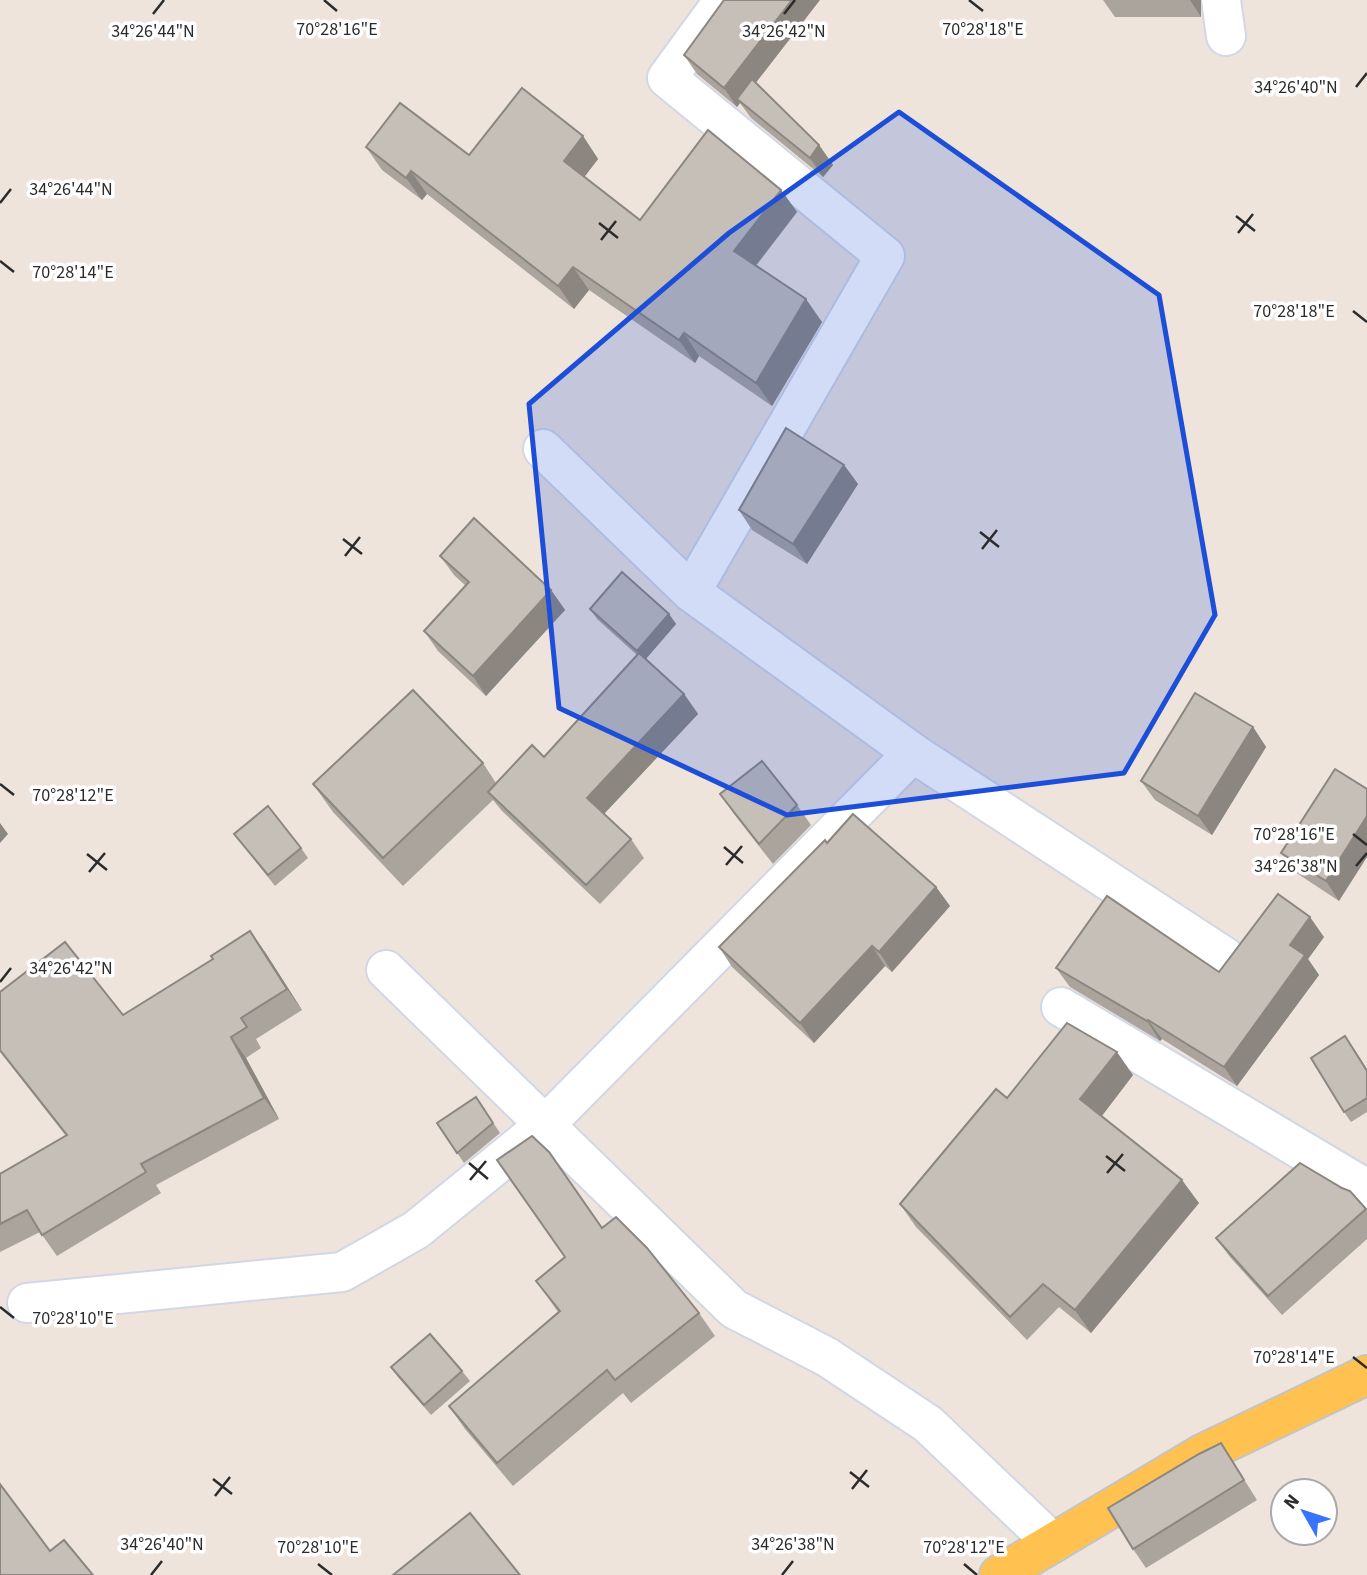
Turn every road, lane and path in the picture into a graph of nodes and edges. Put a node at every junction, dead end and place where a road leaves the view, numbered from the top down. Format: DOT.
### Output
graph roads {
  1 [pos="724,0"];
  2 [pos="543,449"];
  3 [pos="691,592"];
  4 [pos="913,753"];
  5 [pos="1225,957"];
  6 [pos="386,971"];
  7 [pos="1061,1007"];
  8 [pos="545,1125"];
  9 [pos="1367,1189"];
  10 [pos="27,1303"];
  11 [pos="1367,1375"];
  12 [pos="1054,1543"];
  13 [pos="999,1575"];
  1 -- 3 [label="street"];
  2 -- 3 [label="street"];
  3 -- 4 [label="street"];
  4 -- 5 [label="street"];
  4 -- 8 [label="street"];
  6 -- 8 [label="street"];
  7 -- 9 [label="street"];
  8 -- 10 [label="street"];
  8 -- 12 [label="street"];
  11 -- 12 [label="main road"];
  12 -- 13 [label="main road"];
}
